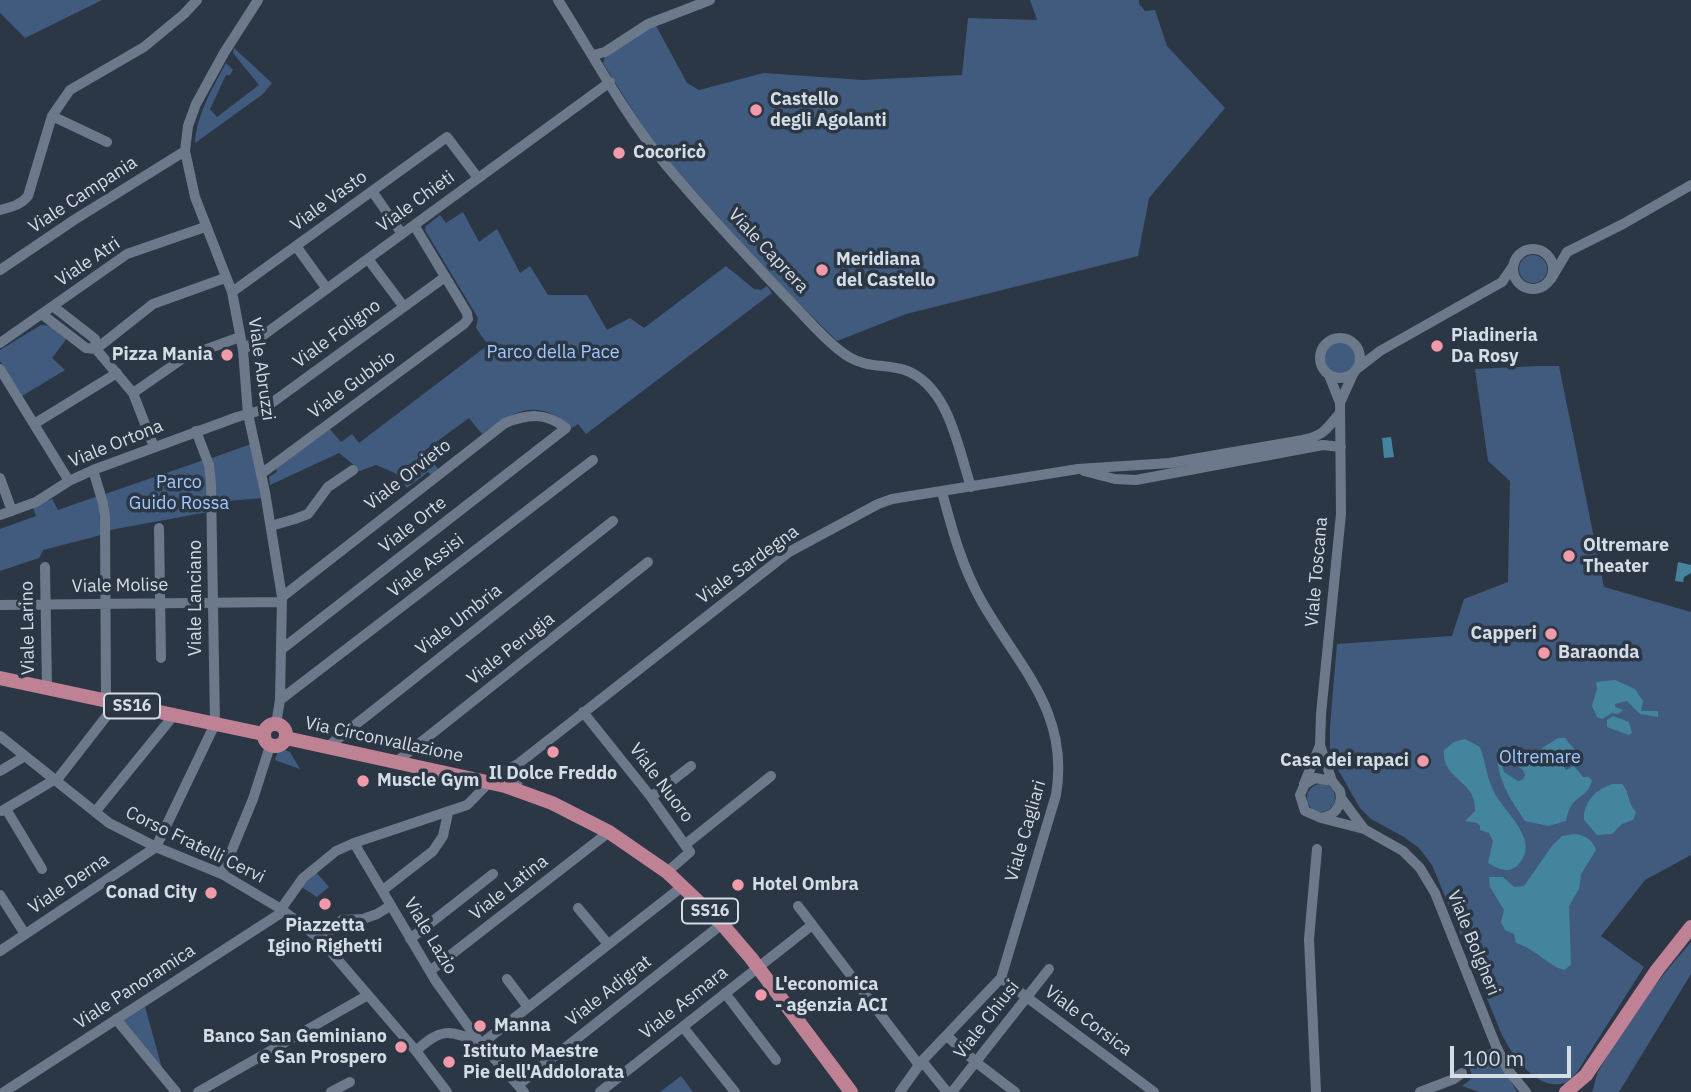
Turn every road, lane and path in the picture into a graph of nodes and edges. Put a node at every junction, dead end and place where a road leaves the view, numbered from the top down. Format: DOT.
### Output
graph roads {
  1 [pos="197,0"];
  2 [pos="258,0"];
  3 [pos="558,0"];
  4 [pos="710,0"];
  5 [pos="593,55"];
  6 [pos="610,82"];
  7 [pos="52,116"];
  8 [pos="107,142"];
  9 [pos="185,151"];
  10 [pos="478,178"];
  11 [pos="1691,184"];
  12 [pos="372,191"];
  13 [pos="0,210"];
  14 [pos="414,225"];
  15 [pos="205,227"];
  16 [pos="402,234"];
  17 [pos="296,246"];
  18 [pos="1536,249"];
  19 [pos="1567,252"];
  20 [pos="368,259"];
  21 [pos="1513,266"];
  22 [pos="0,270"];
  23 [pos="445,277"];
  24 [pos="225,278"];
  25 [pos="1550,279"];
  26 [pos="1502,282"];
  27 [pos="327,289"];
  28 [pos="1528,289"];
  29 [pos="232,292"];
  30 [pos="54,307"];
  31 [pos="404,307"];
  32 [pos="43,315"];
  33 [pos="240,337"];
  34 [pos="0,343"];
  35 [pos="1357,347"];
  36 [pos="96,349"];
  37 [pos="243,350"];
  38 [pos="1380,351"];
  39 [pos="0,369"];
  40 [pos="1355,371"];
  41 [pos="117,373"];
  42 [pos="1329,375"];
  43 [pos="132,393"];
  44 [pos="1340,408"];
  45 [pos="248,414"];
  46 [pos="34,424"];
  47 [pos="566,428"];
  48 [pos="197,431"];
  49 [pos="154,447"];
  50 [pos="1341,447"];
  51 [pos="593,460"];
  52 [pos="93,470"];
  53 [pos="354,470"];
  54 [pos="1078,470"];
  55 [pos="261,474"];
  56 [pos="0,478"];
  57 [pos="69,481"];
  58 [pos="971,487"];
  59 [pos="942,492"];
  60 [pos="12,511"];
  61 [pos="0,515"];
  62 [pos="613,521"];
  63 [pos="271,526"];
  64 [pos="159,528"];
  65 [pos="648,562"];
  66 [pos="45,567"];
  67 [pos="282,599"];
  68 [pos="213,603"];
  69 [pos="105,604"];
  70 [pos="160,604"];
  71 [pos="0,605"];
  72 [pos="45,605"];
  73 [pos="282,649"];
  74 [pos="161,658"];
  75 [pos="0,678"];
  76 [pos="47,688"];
  77 [pos="280,700"];
  78 [pos="107,706"];
  79 [pos="583,712"];
  80 [pos="174,715"];
  81 [pos="215,724"];
  82 [pos="276,724"];
  83 [pos="0,736"];
  84 [pos="286,738"];
  85 [pos="267,740"];
  86 [pos="1320,745"];
  87 [pos="326,748"];
  88 [pos="25,756"];
  89 [pos="396,762"];
  90 [pos="518,764"];
  91 [pos="691,766"];
  92 [pos="0,771"];
  93 [pos="771,776"];
  94 [pos="55,780"];
  95 [pos="488,781"];
  96 [pos="1332,781"];
  97 [pos="1302,789"];
  98 [pos="517,790"];
  99 [pos="650,797"];
  100 [pos="1341,798"];
  101 [pos="3,810"];
  102 [pos="95,812"];
  103 [pos="448,813"];
  104 [pos="1321,818"];
  105 [pos="1364,829"];
  106 [pos="609,832"];
  107 [pos="354,843"];
  108 [pos="686,844"];
  109 [pos="156,847"];
  110 [pos="1318,849"];
  111 [pos="42,869"];
  112 [pos="667,872"];
  113 [pos="222,874"];
  114 [pos="493,874"];
  115 [pos="683,886"];
  116 [pos="383,890"];
  117 [pos="0,895"];
  118 [pos="390,906"];
  119 [pos="798,906"];
  120 [pos="578,908"];
  121 [pos="283,910"];
  122 [pos="722,924"];
  123 [pos="812,925"];
  124 [pos="1691,927"];
  125 [pos="25,934"];
  126 [pos="320,939"];
  127 [pos="410,939"];
  128 [pos="608,944"];
  129 [pos="0,951"];
  130 [pos="758,967"];
  131 [pos="1049,969"];
  132 [pos="430,971"];
  133 [pos="1001,978"];
  134 [pos="507,979"];
  135 [pos="725,993"];
  136 [pos="368,995"];
  137 [pos="1027,998"];
  138 [pos="528,1007"];
  139 [pos="116,1019"];
  140 [pos="682,1027"];
  141 [pos="947,1036"];
  142 [pos="481,1044"];
  143 [pos="416,1051"];
  144 [pos="776,1060"];
  145 [pos="921,1063"];
  146 [pos="976,1063"];
  147 [pos="1462,1073"];
  148 [pos="1586,1075"];
  149 [pos="350,1082"];
  150 [pos="0,1087"];
  151 [pos="521,1088"];
  152 [pos="903,1089"];
  153 [pos="3,1092"];
  154 [pos="176,1092"];
  155 [pos="198,1092"];
  156 [pos="331,1092"];
  157 [pos="446,1092"];
  158 [pos="600,1092"];
  159 [pos="734,1092"];
  160 [pos="851,1092"];
  161 [pos="949,1092"];
  162 [pos="1014,1092"];
  163 [pos="1154,1092"];
  164 [pos="1316,1092"];
  165 [pos="1420,1092"];
  166 [pos="1527,1092"];
  167 [pos="1566,1092"];
  168 [pos="1581,1092"];
  1 -- 7 [label="street"];
  2 -- 9 [label="street, Viale Abruzzi"];
  3 -- 5 [label="street, Viale Caprera"];
  4 -- 5 [label="street"];
  5 -- 6 [label="street, Viale Caprera"];
  6 -- 10 [label="street, Viale Chieti"];
  6 -- 58 [label="street, Viale Caprera"];
  7 -- 8 [label="street"];
  7 -- 13 [label="street"];
  9 -- 15 [label="street, Viale Abruzzi"];
  9 -- 22 [label="street, Viale Campania"];
  10 -- 12 [label="street, Viale Vasto"];
  10 -- 14 [label="street, Viale Chieti"];
  11 -- 19 [label="street"];
  12 -- 16 [label="street"];
  12 -- 17 [label="street, Viale Vasto"];
  14 -- 16 [label="street, Viale Chieti"];
  14 -- 23 [label="street"];
  15 -- 24 [label="street, Viale Abruzzi"];
  15 -- 30 [label="street, Viale Atri"];
  16 -- 20 [label="street, Viale Chieti"];
  17 -- 27 [label="street"];
  17 -- 29 [label="street, Viale Vasto"];
  18 -- 19 [label="street"];
  18 -- 21 [label="street"];
  18 -- 25 [label="street"];
  19 -- 25 [label="street"];
  20 -- 27 [label="street, Viale Chieti"];
  20 -- 31 [label="street"];
  21 -- 26 [label="street"];
  21 -- 28 [label="street"];
  23 -- 31 [label="street, Viale Foligno"];
  23 -- 55 [label="street, Viale Gubbio"];
  24 -- 29 [label="street, Viale Abruzzi"];
  24 -- 36 [label="street"];
  25 -- 28 [label="street"];
  26 -- 28 [label="street"];
  26 -- 38 [label="street"];
  27 -- 37 [label="street, Viale Chieti"];
  29 -- 33 [label="street, Viale Abruzzi"];
  30 -- 32 [label="street, Viale Atri"];
  30 -- 36 [label="street"];
  31 -- 45 [label="street, Viale Foligno"];
  32 -- 34 [label="street, Viale Atri"];
  32 -- 36 [label="street"];
  33 -- 37 [label="street, Viale Abruzzi"];
  33 -- 43 [label="street"];
  35 -- 38 [label="street"];
  35 -- 40 [label="street"];
  35 -- 42 [label="street"];
  36 -- 41 [label="street"];
  37 -- 45 [label="street, Viale Abruzzi"];
  38 -- 40 [label="street"];
  39 -- 46 [label="street"];
  40 -- 42 [label="street"];
  40 -- 44 [label="street, Viale Toscana"];
  41 -- 43 [label="street"];
  41 -- 46 [label="street"];
  42 -- 44 [label="street, Viale Toscana"];
  43 -- 49 [label="street"];
  44 -- 50 [label="street, Viale Toscana"];
  44 -- 54 [label="street, Viale Sardegna"];
  45 -- 48 [label="street, Viale Ortona"];
  45 -- 55 [label="street, Viale Abruzzi"];
  46 -- 57 [label="street"];
  47 -- 67 [label="street, Viale Orvieto"];
  47 -- 73 [label="street, Viale Orte"];
  48 -- 49 [label="street, Viale Ortona"];
  48 -- 68 [label="street, Viale Lanciano"];
  49 -- 52 [label="street, Viale Ortona"];
  50 -- 54 [label="street, Viale Sardegna"];
  50 -- 86 [label="street, Viale Toscana"];
  51 -- 77 [label="street, Viale Assisi"];
  52 -- 57 [label="street, Viale Ortona"];
  52 -- 69 [label="street"];
  53 -- 63 [label="street"];
  54 -- 58 [label="street, Viale Sardegna"];
  55 -- 63 [label="street, Viale Abruzzi"];
  56 -- 60 [label="street"];
  57 -- 60 [label="street, Viale Ortona"];
  58 -- 59 [label="street, Viale Sardegna"];
  59 -- 79 [label="street, Viale Sardegna"];
  59 -- 133 [label="street, Viale Cagliari"];
  60 -- 61 [label="street, Viale Ortona"];
  62 -- 87 [label="street, Viale Umbria"];
  63 -- 67 [label="street, Viale Abruzzi"];
  64 -- 70 [label="street"];
  65 -- 89 [label="street, Viale Perugia"];
  66 -- 72 [label="street, Viale Larino"];
  67 -- 68 [label="street, Viale Molise"];
  67 -- 73 [label="street, Viale Abruzzi"];
  68 -- 70 [label="street, Viale Molise"];
  68 -- 81 [label="street, Viale Lanciano"];
  69 -- 70 [label="street, Viale Molise"];
  69 -- 72 [label="street, Viale Molise"];
  69 -- 78 [label="street"];
  70 -- 74 [label="street"];
  71 -- 72 [label="street, Viale Molise"];
  72 -- 76 [label="street, Viale Larino"];
  73 -- 77 [label="street, Viale Abruzzi"];
  75 -- 76 [label="main road, SS16"];
  76 -- 78 [label="main road, SS16"];
  77 -- 82 [label="street, Viale Abruzzi"];
  78 -- 80 [label="main road, SS16"];
  78 -- 94 [label="street"];
  79 -- 90 [label="street, Viale Sardegna"];
  79 -- 99 [label="street, Viale Nuoro"];
  80 -- 81 [label="main road, SS16"];
  80 -- 102 [label="street"];
  81 -- 85 [label="main road, SS16"];
  81 -- 109 [label="street"];
  82 -- 84 [label="main road"];
  82 -- 85 [label="main road"];
  83 -- 88 [label="street, Corso Fratelli Cervi"];
  84 -- 85 [label="main road"];
  84 -- 87 [label="main road, Via Circonvallazione / SS16"];
  85 -- 113 [label="street"];
  86 -- 96 [label="street, Viale Toscana"];
  86 -- 97 [label="street, Viale Toscana"];
  87 -- 89 [label="main road, Via Circonvallazione / SS16"];
  88 -- 92 [label="street"];
  88 -- 94 [label="street, Corso Fratelli Cervi"];
  89 -- 95 [label="main road, Via Circonvallazione / SS16"];
  90 -- 95 [label="street, Viale Sardegna"];
  90 -- 98 [label="street"];
  91 -- 99 [label="street"];
  93 -- 108 [label="street"];
  94 -- 101 [label="street"];
  94 -- 102 [label="street, Corso Fratelli Cervi"];
  95 -- 98 [label="main road, Via Circonvallazione / SS16"];
  95 -- 103 [label="street, Viale Sardegna"];
  96 -- 97 [label="street"];
  96 -- 100 [label="street"];
  97 -- 104 [label="street"];
  98 -- 106 [label="main road, Via Circonvallazione / SS16"];
  99 -- 108 [label="street, Viale Nuoro"];
  100 -- 104 [label="street"];
  100 -- 105 [label="street, Viale Bolgheri"];
  101 -- 111 [label="street"];
  102 -- 109 [label="street, Corso Fratelli Cervi"];
  103 -- 107 [label="street, Viale Sardegna"];
  103 -- 116 [label="street"];
  104 -- 105 [label="street, Viale Bolgheri"];
  105 -- 166 [label="street, Viale Bolgheri"];
  106 -- 112 [label="main road, Via Circonvallazione / SS16"];
  106 -- 132 [label="street, Viale Latina"];
  107 -- 116 [label="street, Viale Lazio"];
  107 -- 121 [label="street, Viale Sardegna"];
  108 -- 112 [label="street, Viale Nuoro"];
  109 -- 113 [label="street, Corso Fratelli Cervi"];
  109 -- 125 [label="street, Viale Derna"];
  110 -- 164 [label="street"];
  112 -- 115 [label="main road, Via Circonvallazione / SS16"];
  113 -- 121 [label="street, Corso Fratelli Cervi"];
  114 -- 127 [label="street"];
  115 -- 122 [label="main road, Via Circonvallazione / SS16"];
  115 -- 128 [label="street"];
  116 -- 118 [label="street, Viale Lazio"];
  117 -- 125 [label="street"];
  118 -- 126 [label="street"];
  118 -- 127 [label="street, Viale Lazio"];
  119 -- 123 [label="street"];
  120 -- 128 [label="street"];
  121 -- 126 [label="street, Corso Fratelli Cervi"];
  121 -- 139 [label="street, Viale Panoramica"];
  122 -- 130 [label="main road, Via Circonvallazione / SS16"];
  122 -- 151 [label="street, Viale Adigrat"];
  123 -- 130 [label="street, Viale Asmara"];
  123 -- 145 [label="street"];
  124 -- 148 [label="main road"];
  125 -- 129 [label="street, Viale Derna"];
  126 -- 136 [label="street, Corso Fratelli Cervi"];
  127 -- 132 [label="street, Viale Lazio"];
  128 -- 138 [label="street"];
  130 -- 135 [label="street, Viale Asmara"];
  130 -- 160 [label="main road, Via Circonvallazione / SS16"];
  131 -- 137 [label="street, Viale Chiusi"];
  132 -- 142 [label="street, Viale Lazio"];
  133 -- 137 [label="street, Viale Corsica"];
  133 -- 141 [label="street, Viale Cagliari"];
  134 -- 138 [label="street"];
  135 -- 140 [label="street, Viale Asmara"];
  135 -- 144 [label="street"];
  136 -- 143 [label="street, Corso Fratelli Cervi"];
  136 -- 155 [label="street"];
  137 -- 146 [label="street, Viale Chiusi"];
  137 -- 163 [label="street, Viale Corsica"];
  138 -- 142 [label="street"];
  139 -- 153 [label="street, Viale Panoramica"];
  139 -- 154 [label="street"];
  140 -- 158 [label="street, Viale Asmara"];
  140 -- 159 [label="street"];
  141 -- 145 [label="street, Viale Cagliari"];
  141 -- 146 [label="street"];
  142 -- 143 [label="street, Viale Lazio"];
  142 -- 151 [label="street, Viale Lazio"];
  143 -- 157 [label="street, Corso Fratelli Cervi"];
  145 -- 152 [label="street, Viale Cagliari"];
  145 -- 161 [label="street"];
  146 -- 161 [label="street, Viale Chiusi"];
  146 -- 162 [label="street"];
  147 -- 165 [label="street"];
  148 -- 167 [label="main road"];
  148 -- 168 [label="main road"];
  149 -- 156 [label="street"];
  150 -- 153 [label="street"];
}
